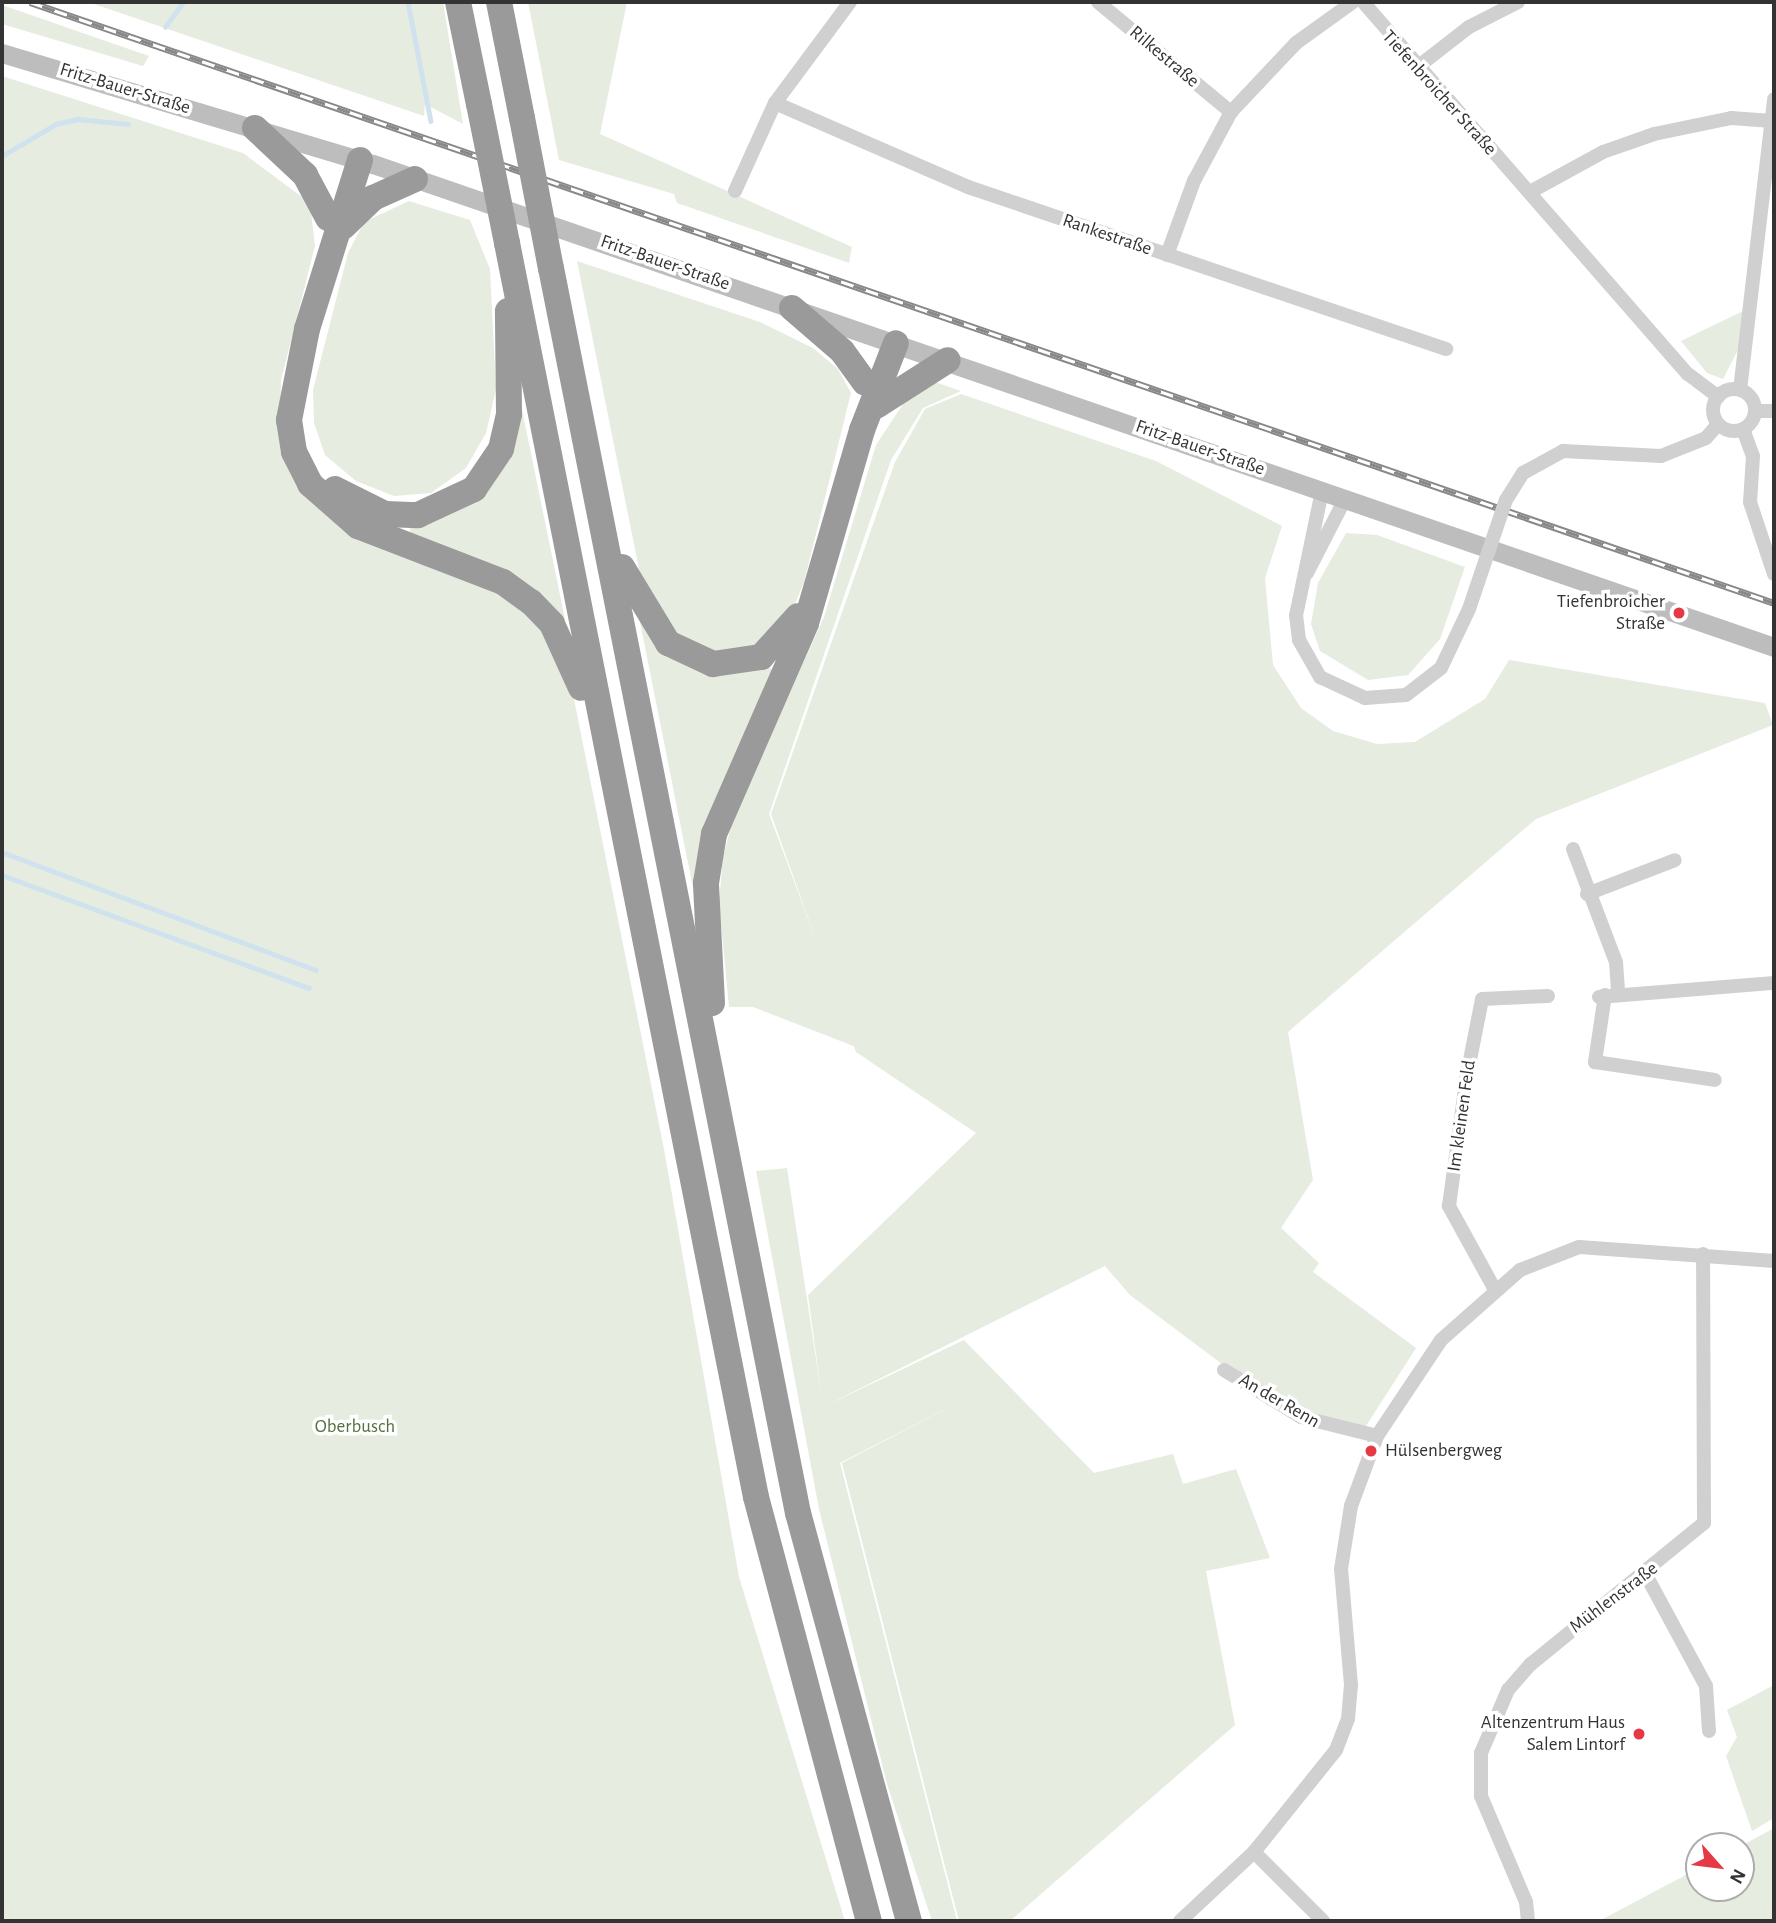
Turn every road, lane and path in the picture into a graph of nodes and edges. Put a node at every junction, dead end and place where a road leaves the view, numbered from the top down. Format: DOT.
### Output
graph roads {
  1 [pos="458,2"];
  2 [pos="499,2"];
  3 [pos="850,2"];
  4 [pos="1098,2"];
  5 [pos="1353,2"];
  6 [pos="1363,2"];
  7 [pos="1518,2"];
  8 [pos="2,52"];
  9 [pos="1415,69"];
  10 [pos="1774,99"];
  11 [pos="775,103"];
  12 [pos="1231,112"];
  13 [pos="1772,121"];
  14 [pos="255,128"];
  15 [pos="353,158"];
  16 [pos="415,178"];
  17 [pos="735,191"];
  18 [pos="1530,192"];
  19 [pos="335,223"];
  20 [pos="507,243"];
  21 [pos="1167,255"];
  22 [pos="792,308"];
  23 [pos="888,340"];
  24 [pos="1446,349"];
  25 [pos="948,360"];
  26 [pos="865,383"];
  27 [pos="295,385"];
  28 [pos="1740,390"];
  29 [pos="1718,397"];
  30 [pos="1755,411"];
  31 [pos="1774,411"];
  32 [pos="868,419"];
  33 [pos="1718,424"];
  34 [pos="1743,429"];
  35 [pos="1322,491"];
  36 [pos="1345,499"];
  37 [pos="602,521"];
  38 [pos="1774,574"];
  39 [pos="1302,584"];
  40 [pos="813,590"];
  41 [pos="1774,647"];
  42 [pos="606,755"];
  43 [pos="1573,849"];
  44 [pos="1675,860"];
  45 [pos="1587,894"];
  46 [pos="1774,983"];
  47 [pos="1607,995"];
  48 [pos="1548,996"];
  49 [pos="1715,1080"];
  50 [pos="726,1154"];
  51 [pos="1703,1254"];
  52 [pos="1774,1261"];
  53 [pos="1494,1288"];
  54 [pos="1224,1370"];
  55 [pos="1377,1436"];
  56 [pos="1646,1575"];
  57 [pos="1709,1731"];
  58 [pos="1254,1852"];
  59 [pos="869,1921"];
  60 [pos="909,1921"];
  61 [pos="1180,1921"];
  62 [pos="1323,1921"];
  63 [pos="1528,1921"];
  1 -- 20 [label="highway, bridge"];
  2 -- 37 [label="highway, bridge"];
  3 -- 11 [label="street"];
  4 -- 12 [label="street, Rilkestraße"];
  5 -- 12 [label="street"];
  6 -- 9 [label="street, Tiefenbroicher Straße"];
  7 -- 9 [label="street"];
  8 -- 14 [label="main road, Fritz-Bauer-Straße"];
  9 -- 18 [label="street, Tiefenbroicher Straße"];
  10 -- 13 [label="street"];
  11 -- 17 [label="street"];
  11 -- 21 [label="street, Rankestraße"];
  12 -- 21 [label="street"];
  13 -- 18 [label="street"];
  13 -- 28 [label="street"];
  14 -- 15 [label="main road, Fritz-Bauer-Straße"];
  14 -- 19 [label="highway"];
  15 -- 16 [label="main road, Fritz-Bauer-Straße"];
  15 -- 19 [label="highway"];
  16 -- 19 [label="highway"];
  16 -- 22 [label="main road, Fritz-Bauer-Straße"];
  18 -- 29 [label="street, Tiefenbroicher Straße"];
  19 -- 27 [label="highway"];
  20 -- 27 [label="highway"];
  20 -- 42 [label="highway"];
  21 -- 24 [label="street, Rankestraße"];
  22 -- 23 [label="main road, Fritz-Bauer-Straße"];
  22 -- 26 [label="highway"];
  23 -- 25 [label="main road, Fritz-Bauer-Straße"];
  23 -- 26 [label="highway"];
  23 -- 32 [label="highway"];
  25 -- 32 [label="highway"];
  25 -- 35 [label="main road, Fritz-Bauer-Straße"];
  26 -- 32 [label="highway"];
  27 -- 42 [label="highway"];
  28 -- 29 [label="street"];
  28 -- 30 [label="street"];
  29 -- 33 [label="street"];
  30 -- 31 [label="street"];
  30 -- 34 [label="street"];
  32 -- 40 [label="highway"];
  33 -- 34 [label="street"];
  33 -- 39 [label="street, bridge"];
  34 -- 38 [label="street"];
  35 -- 36 [label="main road"];
  35 -- 39 [label="street"];
  36 -- 39 [label="street"];
  36 -- 41 [label="main road"];
  37 -- 40 [label="highway"];
  37 -- 50 [label="highway"];
  40 -- 50 [label="highway"];
  42 -- 59 [label="highway"];
  43 -- 45 [label="street"];
  44 -- 45 [label="street"];
  45 -- 47 [label="street"];
  46 -- 47 [label="street"];
  47 -- 49 [label="street"];
  48 -- 53 [label="street, Im kleinen Feld"];
  50 -- 60 [label="highway"];
  51 -- 52 [label="street"];
  51 -- 53 [label="street"];
  51 -- 56 [label="street, Mühlenstraße"];
  53 -- 55 [label="street"];
  54 -- 55 [label="street, An der Renn"];
  55 -- 58 [label="street"];
  56 -- 57 [label="street"];
  56 -- 63 [label="street, Mühlenstraße"];
  58 -- 61 [label="street"];
  58 -- 62 [label="street"];
}
